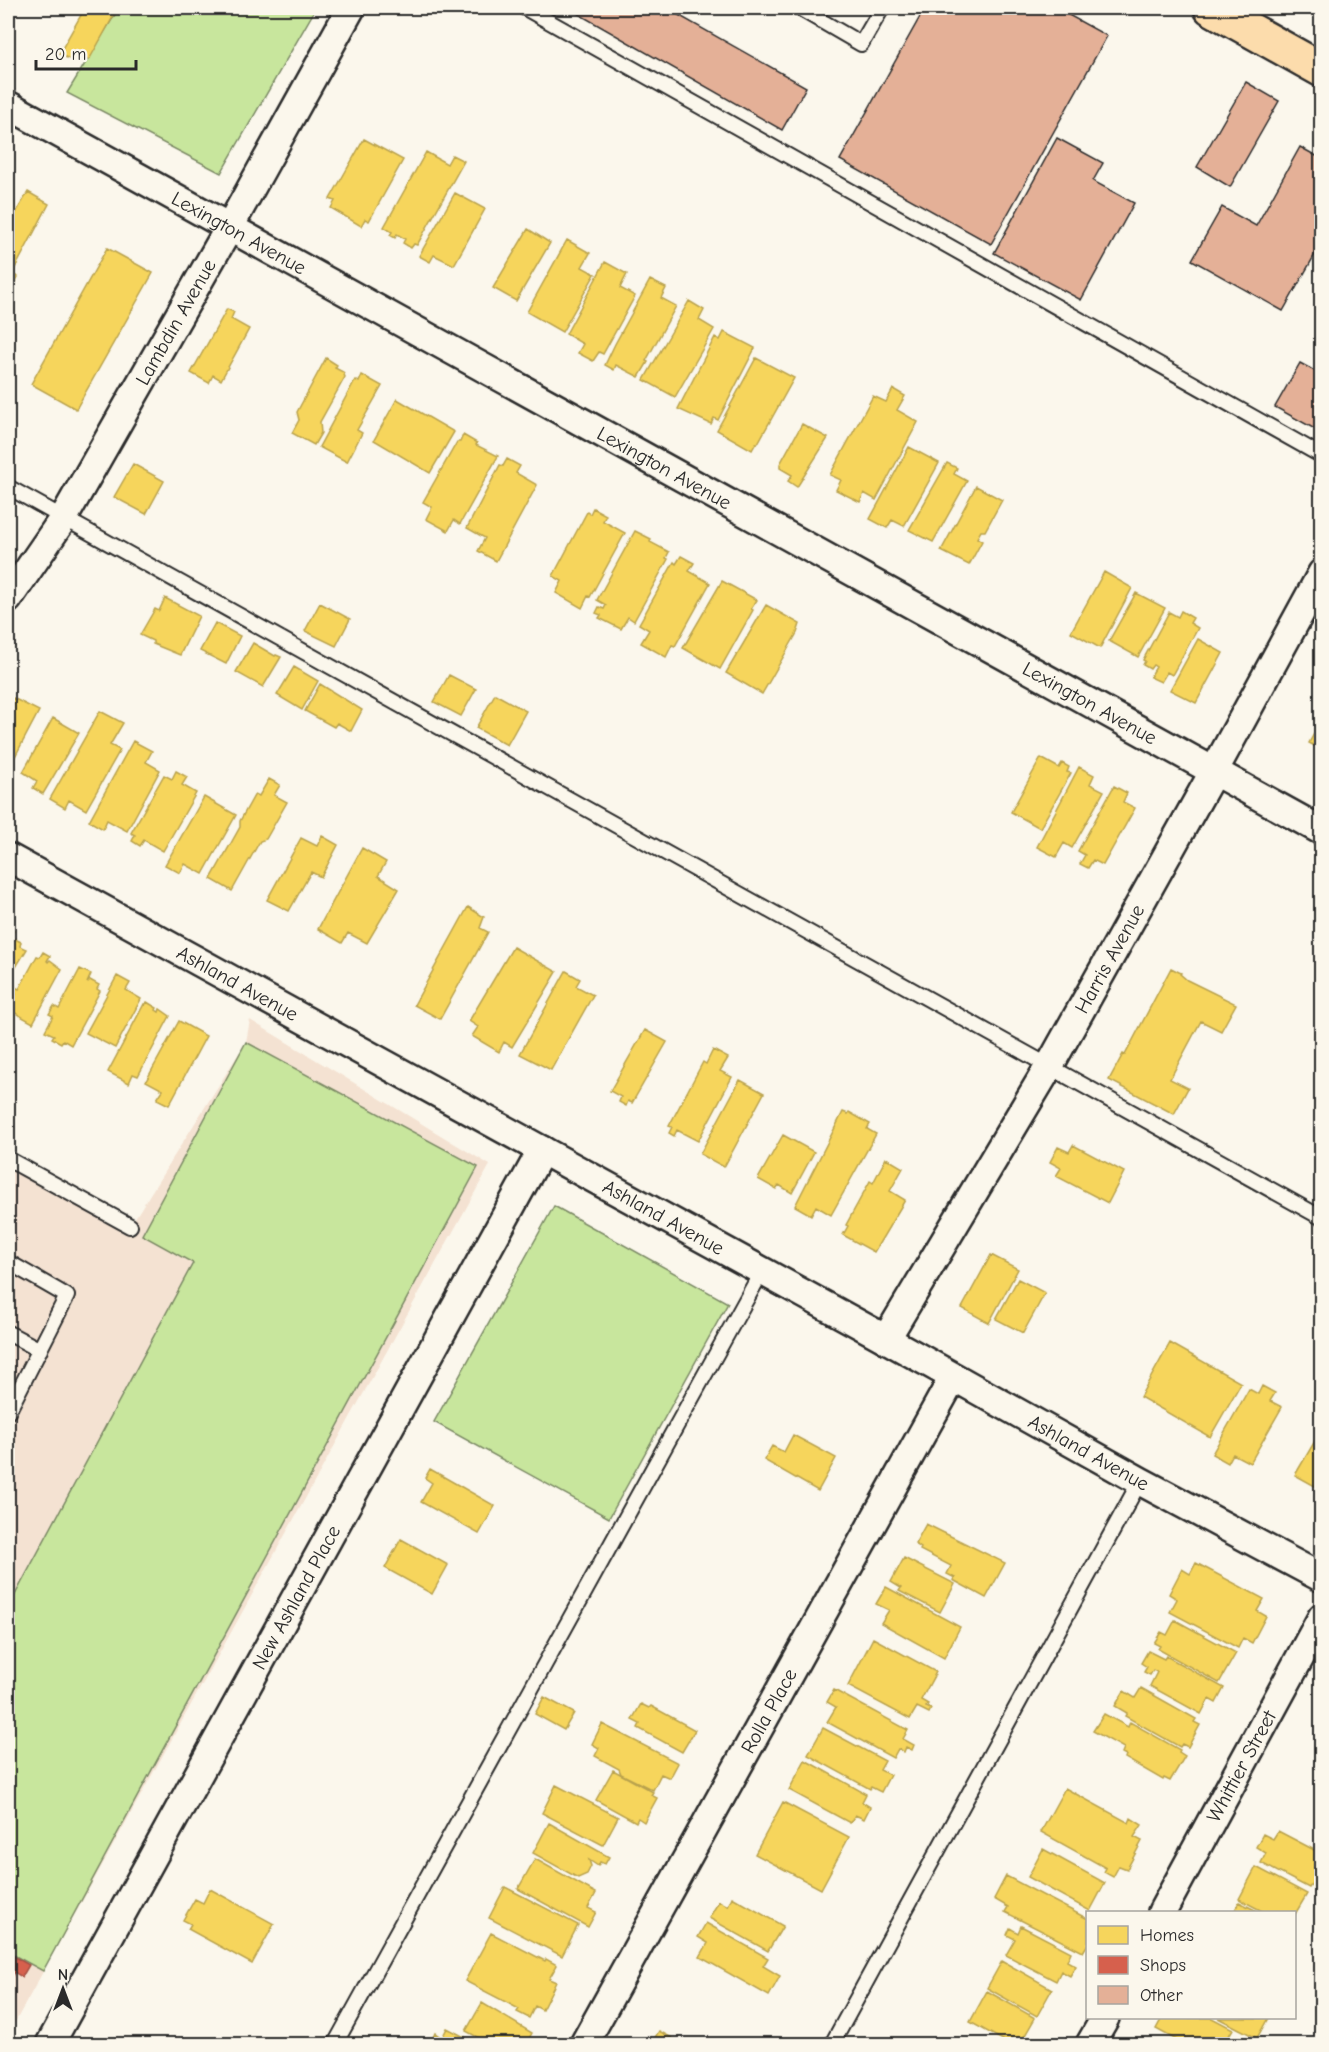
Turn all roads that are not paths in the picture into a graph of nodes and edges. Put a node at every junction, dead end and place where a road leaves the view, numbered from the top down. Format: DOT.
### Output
graph roads {
  1 [pos="351,8"];
  2 [pos="525,8"];
  3 [pos="799,8"];
  4 [pos="882,8"];
  5 [pos="1211,8"];
  6 [pos="1322,70"];
  7 [pos="8,105"];
  8 [pos="230,228"];
  9 [pos="1322,456"];
  10 [pos="8,487"];
  11 [pos="63,519"];
  12 [pos="1322,573"];
  13 [pos="8,599"];
  14 [pos="1214,771"];
  15 [pos="1322,831"];
  16 [pos="8,857"];
  17 [pos="1050,1065"];
  18 [pos="542,1150"];
  19 [pos="8,1159"];
  20 [pos="1322,1218"];
  21 [pos="130,1226"];
  22 [pos="8,1262"];
  23 [pos="762,1271"];
  24 [pos="8,1333"];
  25 [pos="886,1339"];
  26 [pos="40,1350"];
  27 [pos="953,1378"];
  28 [pos="8,1412"];
  29 [pos="8,1417"];
  30 [pos="1140,1481"];
  31 [pos="1322,1578"];
  32 [pos="1322,1617"];
  33 [pos="1163,1911"];
  34 [pos="1104,2019"];
  35 [pos="50,2044"];
  36 [pos="335,2044"];
  37 [pos="585,2044"];
  38 [pos="832,2044"];
  39 [pos="1090,2044"];
  1 -- 8 [label="street, Lambdin Avenue"];
  2 -- 9 [label="lane"];
  3 -- 4 [label="lane"];
  5 -- 6 [label="main road"];
  7 -- 8 [label="street, Lexington Avenue"];
  8 -- 11 [label="street, Lambdin Avenue"];
  8 -- 14 [label="street, Lexington Avenue"];
  10 -- 11 [label="lane"];
  11 -- 13 [label="street, Lambdin Avenue"];
  11 -- 17 [label="lane"];
  12 -- 14 [label="street, Harris Avenue"];
  14 -- 15 [label="street, Lexington Avenue"];
  14 -- 17 [label="street, Harris Avenue"];
  16 -- 18 [label="street, Ashland Avenue"];
  17 -- 20 [label="lane"];
  17 -- 25 [label="street, Harris Avenue"];
  18 -- 23 [label="street, Ashland Avenue"];
  18 -- 35 [label="street, New Ashland Place"];
  19 -- 21 [label="lane"];
  22 -- 26 [label="lane"];
  23 -- 25 [label="street, Ashland Avenue"];
  23 -- 36 [label="lane"];
  24 -- 26 [label="lane"];
  25 -- 27 [label="street, Ashland Avenue"];
  26 -- 28 [label="lane"];
  27 -- 30 [label="street, Ashland Avenue"];
  27 -- 37 [label="street, Rolla Place"];
  28 -- 29 [label="lane"];
  30 -- 31 [label="street, Ashland Avenue"];
  30 -- 38 [label="lane"];
  32 -- 33 [label="street, Whittier Street"];
  34 -- 39 [label="street"];
}
